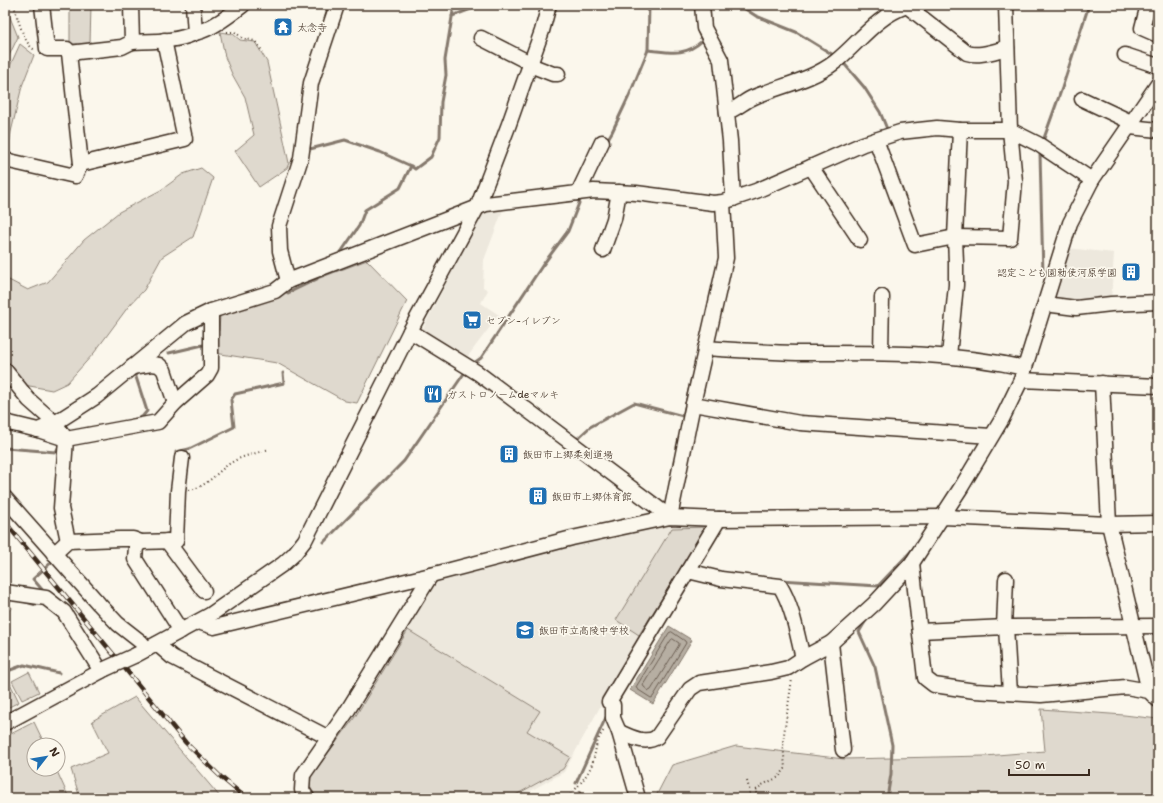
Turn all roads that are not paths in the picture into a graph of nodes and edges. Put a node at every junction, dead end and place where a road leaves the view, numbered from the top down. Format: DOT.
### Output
graph roads {
  1 [pos="42,5"];
  2 [pos="131,5"];
  3 [pos="193,5"];
  4 [pos="243,5"];
  5 [pos="337,5"];
  6 [pos="549,5"];
  7 [pos="702,5"];
  8 [pos="1006,5"];
  9 [pos="1148,5"];
  10 [pos="195,33"];
  11 [pos="1158,35"];
  12 [pos="481,38"];
  13 [pos="164,40"];
  14 [pos="132,42"];
  15 [pos="1006,48"];
  16 [pos="69,53"];
  17 [pos="1125,55"];
  18 [pos="530,64"];
  19 [pos="1158,66"];
  20 [pos="558,74"];
  21 [pos="1158,84"];
  22 [pos="1082,99"];
  23 [pos="727,112"];
  24 [pos="1131,125"];
  25 [pos="960,130"];
  26 [pos="1010,130"];
  27 [pos="1158,130"];
  28 [pos="876,140"];
  29 [pos="602,142"];
  30 [pos="5,160"];
  31 [pos="81,164"];
  32 [pos="811,167"];
  33 [pos="1092,180"];
  34 [pos="619,192"];
  35 [pos="578,193"];
  36 [pos="728,200"];
  37 [pos="477,208"];
  38 [pos="955,237"];
  39 [pos="860,240"];
  40 [pos="603,250"];
  41 [pos="288,281"];
  42 [pos="882,297"];
  43 [pos="1158,302"];
  44 [pos="1045,304"];
  45 [pos="211,311"];
  46 [pos="410,331"];
  47 [pos="706,348"];
  48 [pos="881,352"];
  49 [pos="949,356"];
  50 [pos="132,367"];
  51 [pos="5,370"];
  52 [pos="1023,374"];
  53 [pos="1102,383"];
  54 [pos="1158,386"];
  55 [pos="174,403"];
  56 [pos="693,404"];
  57 [pos="5,422"];
  58 [pos="55,423"];
  59 [pos="38,430"];
  60 [pos="991,436"];
  61 [pos="66,439"];
  62 [pos="182,458"];
  63 [pos="5,498"];
  64 [pos="670,517"];
  65 [pos="943,518"];
  66 [pos="718,519"];
  67 [pos="1158,523"];
  68 [pos="1109,524"];
  69 [pos="68,541"];
  70 [pos="167,541"];
  71 [pos="141,542"];
  72 [pos="54,554"];
  73 [pos="912,563"];
  74 [pos="688,571"];
  75 [pos="431,575"];
  76 [pos="1006,580"];
  77 [pos="204,591"];
  78 [pos="5,592"];
  79 [pos="198,622"];
  80 [pos="1134,626"];
  81 [pos="1158,626"];
  82 [pos="1005,627"];
  83 [pos="181,631"];
  84 [pos="920,631"];
  85 [pos="831,643"];
  86 [pos="147,649"];
  87 [pos="803,658"];
  88 [pos="103,670"];
  89 [pos="1010,693"];
  90 [pos="1153,695"];
  91 [pos="5,723"];
  92 [pos="617,726"];
  93 [pos="329,738"];
  94 [pos="843,750"];
  95 [pos="307,798"];
  96 [pos="638,798"];
  1 -- 16 [label="street"];
  2 -- 14 [label="street"];
  3 -- 10 [label="street"];
  4 -- 10 [label="street"];
  5 -- 41 [label="street"];
  6 -- 18 [label="street"];
  7 -- 23 [label="street"];
  8 -- 15 [label="street"];
  9 -- 11 [label="street"];
  10 -- 13 [label="street"];
  12 -- 18 [label="street"];
  13 -- 14 [label="street"];
  13 -- 31 [label="street"];
  14 -- 16 [label="street"];
  15 -- 23 [label="street"];
  15 -- 26 [label="street"];
  16 -- 31 [label="street"];
  17 -- 19 [label="street"];
  18 -- 20 [label="street"];
  18 -- 37 [label="street"];
  21 -- 24 [label="street"];
  22 -- 24 [label="street"];
  23 -- 36 [label="street"];
  24 -- 27 [label="street"];
  24 -- 33 [label="street"];
  25 -- 26 [label="street"];
  25 -- 28 [label="street"];
  25 -- 38 [label="street"];
  26 -- 33 [label="street"];
  26 -- 38 [label="street"];
  28 -- 32 [label="street"];
  28 -- 38 [label="street"];
  29 -- 35 [label="street"];
  30 -- 31 [label="street"];
  32 -- 36 [label="street"];
  32 -- 39 [label="street"];
  33 -- 44 [label="street"];
  34 -- 35 [label="street"];
  34 -- 36 [label="street"];
  34 -- 40 [label="street"];
  35 -- 37 [label="street"];
  36 -- 47 [label="street"];
  37 -- 41 [label="street"];
  37 -- 46 [label="street"];
  38 -- 49 [label="street"];
  41 -- 45 [label="street"];
  42 -- 48 [label="street"];
  43 -- 44 [label="street"];
  44 -- 52 [label="street"];
  45 -- 50 [label="street"];
  45 -- 55 [label="street"];
  46 -- 64 [label="street"];
  46 -- 79 [label="street"];
  47 -- 48 [label="street"];
  47 -- 56 [label="street"];
  48 -- 49 [label="street"];
  49 -- 52 [label="street"];
  50 -- 55 [label="street"];
  50 -- 58 [label="street"];
  51 -- 58 [label="street"];
  52 -- 53 [label="street"];
  52 -- 60 [label="street"];
  53 -- 54 [label="street"];
  53 -- 68 [label="street"];
  55 -- 61 [label="street"];
  56 -- 60 [label="street"];
  56 -- 64 [label="street"];
  57 -- 59 [label="street"];
  58 -- 59 [label="street"];
  58 -- 61 [label="street"];
  59 -- 61 [label="street"];
  60 -- 65 [label="street"];
  61 -- 69 [label="street"];
  62 -- 70 [label="street"];
  63 -- 72 [label="street"];
  64 -- 66 [label="street"];
  64 -- 75 [label="street"];
  65 -- 66 [label="street"];
  65 -- 68 [label="street"];
  65 -- 73 [label="street"];
  66 -- 74 [label="street"];
  67 -- 68 [label="street"];
  68 -- 80 [label="street"];
  69 -- 71 [label="street"];
  69 -- 72 [label="street"];
  70 -- 71 [label="street"];
  70 -- 77 [label="street"];
  71 -- 83 [label="street"];
  72 -- 86 [label="street"];
  73 -- 84 [label="street"];
  73 -- 85 [label="street"];
  74 -- 87 [label="street"];
  74 -- 92 [label="street"];
  75 -- 79 [label="street"];
  75 -- 93 [label="street"];
  76 -- 82 [label="street"];
  78 -- 88 [label="street"];
  79 -- 83 [label="street"];
  80 -- 81 [label="street"];
  80 -- 82 [label="street"];
  80 -- 90 [label="street"];
  82 -- 84 [label="street"];
  82 -- 89 [label="street"];
  83 -- 86 [label="street"];
  84 -- 89 [label="street"];
  85 -- 87 [label="street"];
  85 -- 94 [label="street"];
  86 -- 88 [label="street, bridge"];
  86 -- 93 [label="street"];
  87 -- 92 [label="street"];
  88 -- 91 [label="street"];
  89 -- 90 [label="street"];
  92 -- 96 [label="street"];
  93 -- 95 [label="street"];
}
